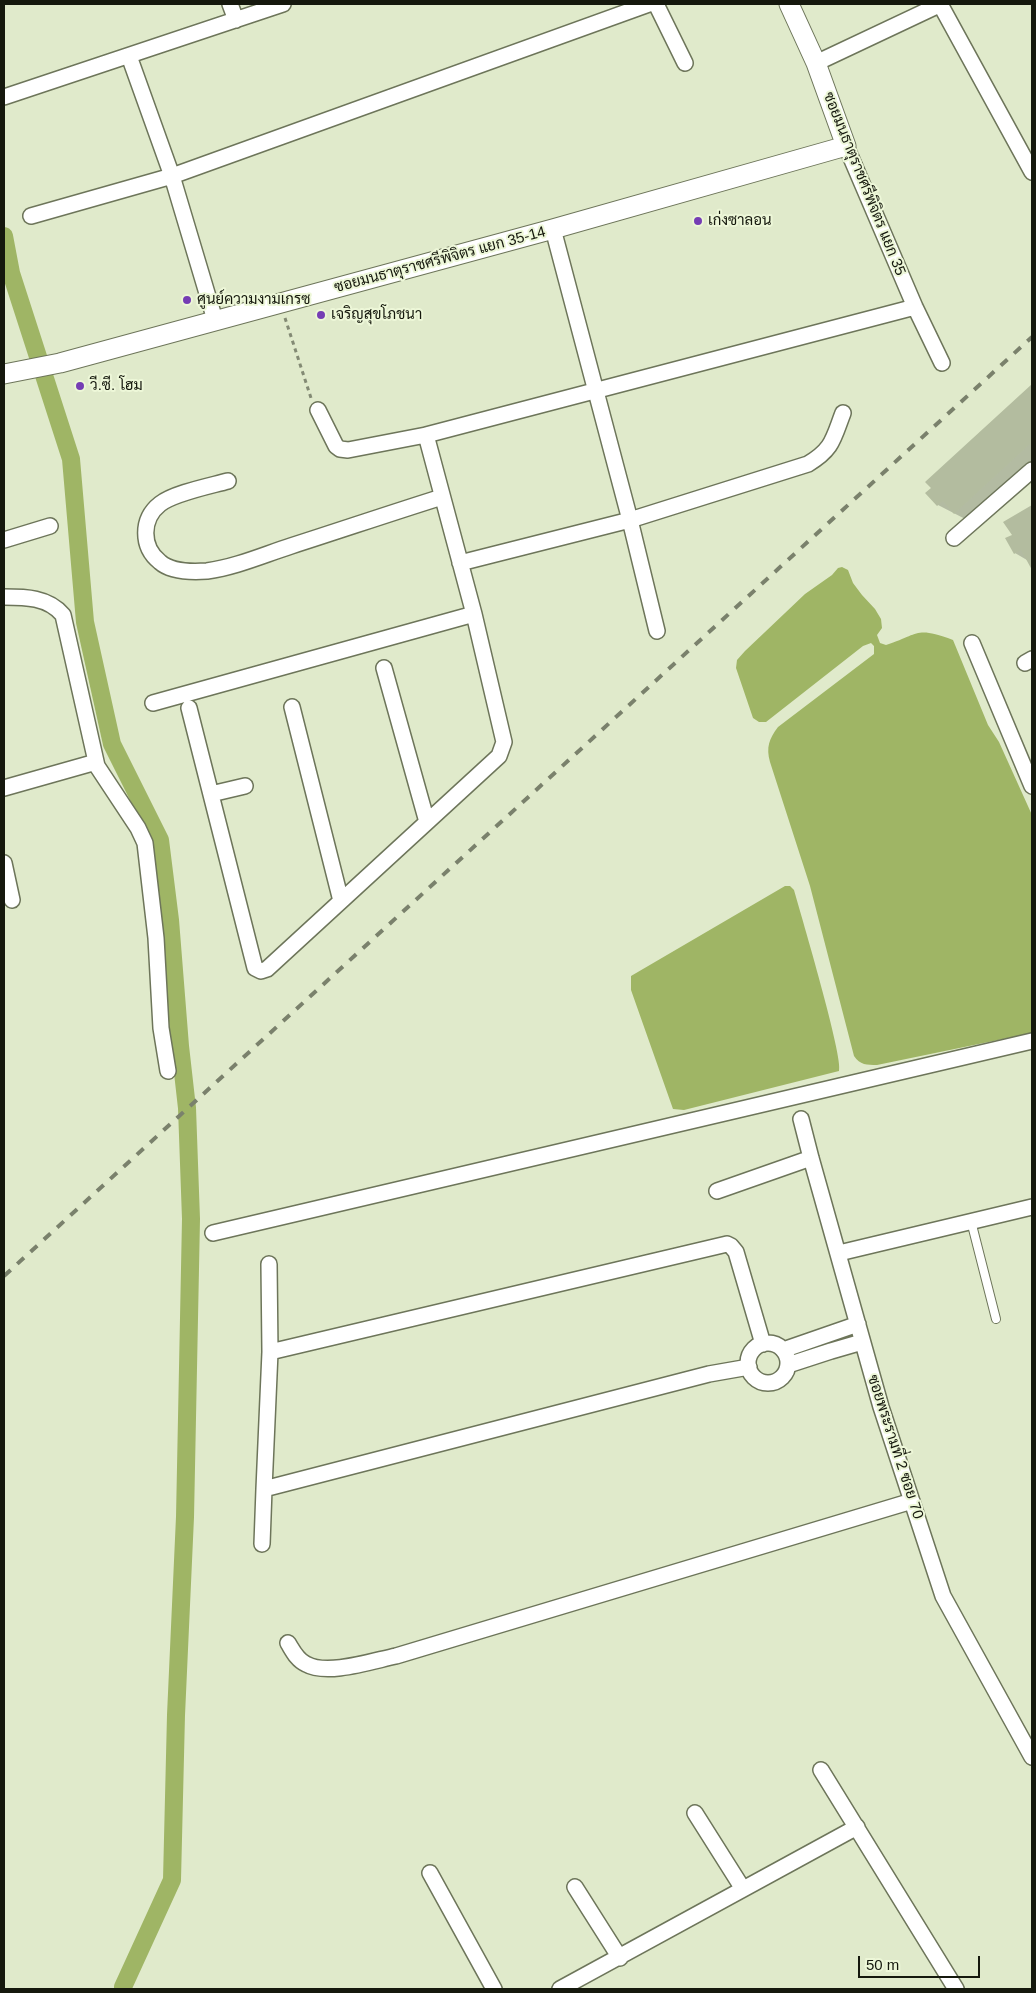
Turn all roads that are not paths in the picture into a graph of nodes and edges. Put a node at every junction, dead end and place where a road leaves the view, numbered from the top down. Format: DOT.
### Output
graph roads {
  1 [pos="230,4"];
  2 [pos="283,4"];
  3 [pos="650,4"];
  4 [pos="656,4"];
  5 [pos="789,4"];
  6 [pos="941,4"];
  7 [pos="236,20"];
  8 [pos="129,56"];
  9 [pos="685,63"];
  10 [pos="816,63"];
  11 [pos="4,97"];
  12 [pos="846,146"];
  13 [pos="1032,172"];
  14 [pos="172,176"];
  15 [pos="31,216"];
  16 [pos="553,230"];
  17 [pos="915,307"];
  18 [pos="215,320"];
  19 [pos="942,363"];
  20 [pos="10,373"];
  21 [pos="596,391"];
  22 [pos="315,407"];
  23 [pos="843,413"];
  24 [pos="426,435"];
  25 [pos="1032,470"];
  26 [pos="228,481"];
  27 [pos="442,496"];
  28 [pos="630,520"];
  29 [pos="50,526"];
  30 [pos="954,538"];
  31 [pos="4,540"];
  32 [pos="460,563"];
  33 [pos="4,597"];
  34 [pos="474,614"];
  35 [pos="657,630"];
  36 [pos="972,643"];
  37 [pos="384,668"];
  38 [pos="153,703"];
  39 [pos="292,707"];
  40 [pos="189,708"];
  41 [pos="96,762"];
  42 [pos="246,786"];
  43 [pos="1032,786"];
  44 [pos="4,788"];
  45 [pos="211,794"];
  46 [pos="427,822"];
  47 [pos="4,863"];
  48 [pos="12,900"];
  49 [pos="341,901"];
  50 [pos="1032,1041"];
  51 [pos="168,1071"];
  52 [pos="802,1119"];
  53 [pos="811,1158"];
  54 [pos="717,1191"];
  55 [pos="1032,1206"];
  56 [pos="971,1221"];
  57 [pos="213,1233"];
  58 [pos="839,1253"];
  59 [pos="269,1264"];
  60 [pos="996,1319"];
  61 [pos="858,1324"];
  62 [pos="862,1342"];
  63 [pos="763,1344"];
  64 [pos="784,1350"];
  65 [pos="270,1352"];
  66 [pos="788,1366"];
  67 [pos="748,1367"];
  68 [pos="264,1489"];
  69 [pos="912,1501"];
  70 [pos="262,1544"];
  71 [pos="288,1643"];
  72 [pos="1032,1757"];
  73 [pos="821,1770"];
  74 [pos="695,1813"];
  75 [pos="857,1827"];
  76 [pos="430,1873"];
  77 [pos="575,1888"];
  78 [pos="743,1889"];
  79 [pos="620,1958"];
  80 [pos="494,1989"];
  81 [pos="560,1989"];
  82 [pos="956,1989"];
  1 -- 7 [label="street"];
  2 -- 7 [label="street"];
  3 -- 14 [label="street"];
  4 -- 9 [label="street"];
  5 -- 10 [label="street, ซอยมนธาตุราชศรีพิจิตร แยก 35"];
  6 -- 10 [label="street"];
  6 -- 13 [label="street"];
  7 -- 8 [label="street"];
  8 -- 11 [label="street"];
  8 -- 14 [label="street"];
  10 -- 12 [label="street, ซอยมนธาตุราชศรีพิจิตร แยก 35"];
  12 -- 16 [label="street, ซอยมนธาตุราชศรีพิจิตร แยก 35-14"];
  12 -- 17 [label="street, ซอยมนธาตุราชศรีพิจิตร แยก 35"];
  14 -- 15 [label="street"];
  14 -- 18 [label="street"];
  16 -- 18 [label="street, ซอยมนธาตุราชศรีพิจิตร แยก 35-14"];
  16 -- 21 [label="street"];
  17 -- 19 [label="street, ซอยมนธาตุราชศรีพิจิตร แยก 35"];
  17 -- 21 [label="street"];
  18 -- 20 [label="street, ซอยมนธาตุราชศรีพิจิตร แยก 35-14"];
  21 -- 24 [label="street"];
  21 -- 28 [label="street"];
  22 -- 24 [label="street"];
  23 -- 28 [label="street"];
  24 -- 27 [label="street"];
  25 -- 30 [label="street"];
  26 -- 27 [label="street"];
  27 -- 32 [label="street"];
  28 -- 32 [label="street"];
  28 -- 35 [label="street"];
  29 -- 31 [label="street"];
  32 -- 34 [label="street"];
  33 -- 41 [label="street"];
  34 -- 38 [label="street"];
  34 -- 46 [label="street"];
  36 -- 43 [label="street"];
  37 -- 46 [label="street"];
  39 -- 49 [label="street"];
  40 -- 45 [label="street"];
  41 -- 44 [label="street"];
  41 -- 51 [label="street"];
  42 -- 45 [label="street"];
  45 -- 49 [label="street"];
  46 -- 49 [label="street"];
  47 -- 48 [label="street"];
  50 -- 57 [label="street"];
  52 -- 53 [label="street, ซอยพระรามที่ 2 ซอย 70"];
  53 -- 54 [label="street"];
  53 -- 58 [label="street, ซอยพระรามที่ 2 ซอย 70"];
  55 -- 56 [label="street"];
  56 -- 58 [label="street"];
  56 -- 60 [label="lane"];
  58 -- 61 [label="street, ซอยพระรามที่ 2 ซอย 70"];
  59 -- 65 [label="street"];
  61 -- 62 [label="street, ซอยพระรามที่ 2 ซอย 70"];
  61 -- 64 [label="street"];
  62 -- 66 [label="street"];
  62 -- 69 [label="street, ซอยพระรามที่ 2 ซอย 70"];
  63 -- 64 [label="street"];
  63 -- 65 [label="street"];
  63 -- 67 [label="street"];
  64 -- 66 [label="street"];
  65 -- 68 [label="street"];
  66 -- 67 [label="street"];
  67 -- 68 [label="street"];
  68 -- 70 [label="street"];
  69 -- 71 [label="street"];
  69 -- 72 [label="street, ซอยพระรามที่ 2 ซอย 70"];
  73 -- 75 [label="street"];
  74 -- 78 [label="street"];
  75 -- 78 [label="street"];
  75 -- 82 [label="street"];
  76 -- 80 [label="street"];
  77 -- 79 [label="street"];
  78 -- 79 [label="street"];
  79 -- 81 [label="street"];
}
